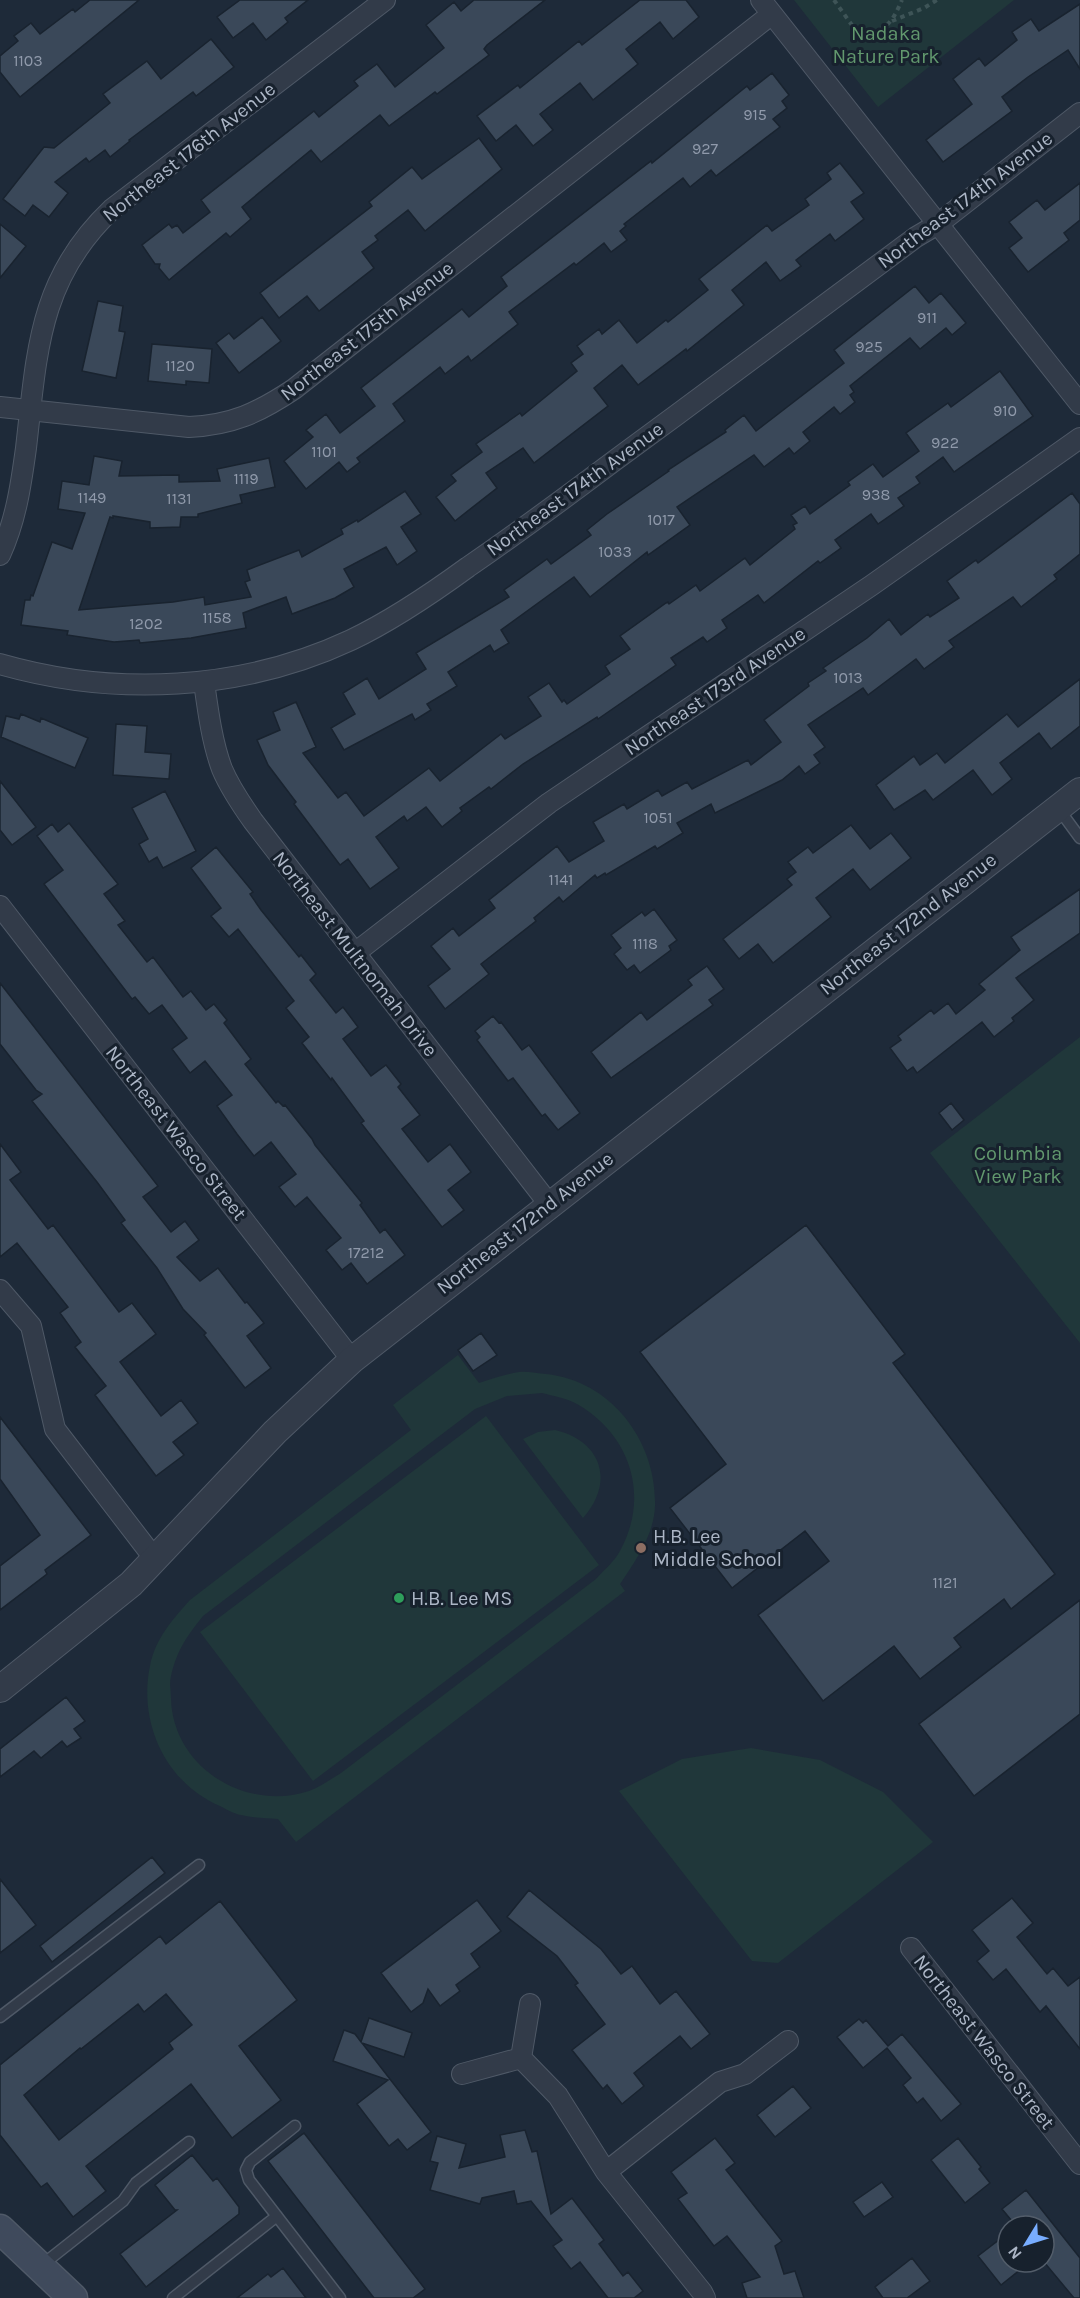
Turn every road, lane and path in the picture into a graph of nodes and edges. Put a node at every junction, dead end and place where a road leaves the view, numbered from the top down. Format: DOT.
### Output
graph roads {
  1 [pos="385,0"];
  2 [pos="834,0"];
  3 [pos="902,0"];
  4 [pos="937,0"];
  5 [pos="767,7"];
  6 [pos="892,21"];
  7 [pos="1080,113"];
  8 [pos="938,224"];
  9 [pos="1080,404"];
  10 [pos="0,407"];
  11 [pos="30,411"];
  12 [pos="1080,438"];
  13 [pos="0,555"];
  14 [pos="0,664"];
  15 [pos="204,682"];
  16 [pos="1080,791"];
  17 [pos="1058,808"];
  18 [pos="1080,838"];
  19 [pos="0,906"];
  20 [pos="355,953"];
  21 [pos="549,1204"];
  22 [pos="0,1290"];
  23 [pos="352,1360"];
  24 [pos="154,1558"];
  25 [pos="0,1689"];
  26 [pos="199,1865"];
  27 [pos="911,1948"];
  28 [pos="530,2004"];
  29 [pos="0,2017"];
  30 [pos="788,2041"];
  31 [pos="520,2058"];
  32 [pos="462,2074"];
  33 [pos="296,2126"];
  34 [pos="189,2142"];
  35 [pos="1080,2164"];
  36 [pos="606,2172"];
  37 [pos="277,2216"];
  38 [pos="0,2229"];
  39 [pos="39,2267"];
  40 [pos="703,2295"];
  41 [pos="69,2297"];
  42 [pos="172,2298"];
  43 [pos="340,2298"];
  1 -- 11 [label="street, Northeast 176th Avenue"];
  2 -- 6 [label="path"];
  3 -- 6 [label="path"];
  4 -- 6 [label="path"];
  5 -- 8 [label="street"];
  5 -- 11 [label="street, Northeast 175th Avenue"];
  7 -- 8 [label="street, Northeast 174th Avenue"];
  8 -- 9 [label="street"];
  8 -- 15 [label="street, Northeast 174th Avenue"];
  10 -- 11 [label="street"];
  11 -- 13 [label="street"];
  12 -- 20 [label="street, Northeast 173rd Avenue"];
  14 -- 15 [label="street, Northeast 174th Avenue"];
  15 -- 20 [label="street, Northeast Multnomah Drive"];
  16 -- 17 [label="street, Northeast 172nd Avenue"];
  17 -- 18 [label="lane"];
  17 -- 21 [label="street, Northeast 172nd Avenue"];
  19 -- 23 [label="street, Northeast Wasco Street"];
  20 -- 21 [label="street, Northeast Multnomah Drive"];
  21 -- 23 [label="street, Northeast 172nd Avenue"];
  22 -- 24 [label="street"];
  23 -- 24 [label="street, Northeast 172nd Avenue"];
  24 -- 25 [label="street, Northeast 172nd Avenue"];
  26 -- 29 [label="lane"];
  27 -- 35 [label="street, Northeast Wasco Street"];
  28 -- 31 [label="street"];
  30 -- 36 [label="street"];
  31 -- 32 [label="street"];
  31 -- 36 [label="street"];
  33 -- 37 [label="lane"];
  34 -- 39 [label="lane"];
  36 -- 40 [label="street"];
  37 -- 42 [label="lane"];
  37 -- 43 [label="lane"];
  38 -- 39 [label="main road"];
  39 -- 41 [label="main road"];
}
